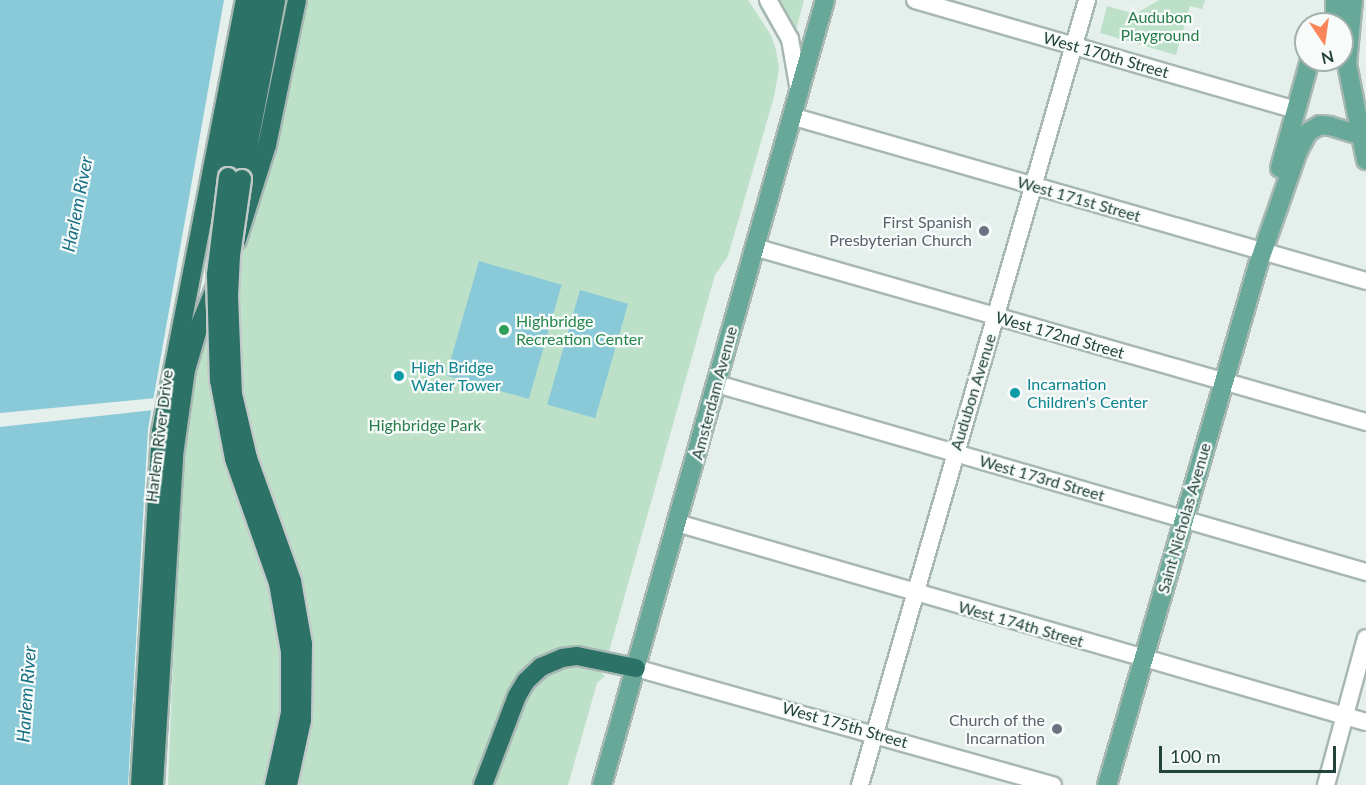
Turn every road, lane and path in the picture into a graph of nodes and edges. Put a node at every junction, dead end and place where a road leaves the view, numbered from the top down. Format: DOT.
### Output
graph roads {
  1 [pos="245,0"];
  2 [pos="262,0"];
  3 [pos="276,0"];
  4 [pos="297,0"];
  5 [pos="768,0"];
  6 [pos="825,0"];
  7 [pos="915,0"];
  8 [pos="1087,0"];
  9 [pos="1074,45"];
  10 [pos="1307,72"];
  11 [pos="1348,72"];
  12 [pos="799,91"];
  13 [pos="1296,110"];
  14 [pos="792,116"];
  15 [pos="1364,136"];
  16 [pos="1366,160"];
  17 [pos="235,178"];
  18 [pos="1033,186"];
  19 [pos="754,247"];
  20 [pos="1263,251"];
  21 [pos="1366,281"];
  22 [pos="996,317"];
  23 [pos="1224,381"];
  24 [pos="717,384"];
  25 [pos="1366,422"];
  26 [pos="955,453"];
  27 [pos="1184,519"];
  28 [pos="677,523"];
  29 [pos="1366,572"];
  30 [pos="915,594"];
  31 [pos="1366,638"];
  32 [pos="1144,660"];
  33 [pos="636,668"];
  34 [pos="1344,717"];
  35 [pos="1366,722"];
  36 [pos="875,733"];
  37 [pos="140,785"];
  38 [pos="154,785"];
  39 [pos="274,785"];
  40 [pos="288,785"];
  41 [pos="483,785"];
  42 [pos="602,785"];
  43 [pos="860,785"];
  44 [pos="1053,785"];
  45 [pos="1107,785"];
  46 [pos="1326,785"];
  1 -- 37 [label="highway, Harlem River Drive"];
  2 -- 17 [label="highway"];
  3 -- 17 [label="highway"];
  4 -- 38 [label="highway, Harlem River Drive"];
  5 -- 12 [label="street"];
  6 -- 12 [label="main road, Amsterdam Avenue"];
  7 -- 9 [label="street, West 170th Street"];
  8 -- 9 [label="street, Audubon Avenue"];
  9 -- 13 [label="street, West 170th Street"];
  9 -- 18 [label="street, Audubon Avenue"];
  10 -- 13 [label="main road, Saint Nicholas Avenue"];
  11 -- 15 [label="main road"];
  12 -- 14 [label="main road, Amsterdam Avenue"];
  13 -- 20 [label="main road, Saint Nicholas Avenue"];
  14 -- 18 [label="street, West 171st Street"];
  14 -- 19 [label="main road, Amsterdam Avenue"];
  15 -- 16 [label="main road"];
  15 -- 20 [label="main road, Saint Nicholas Avenue"];
  17 -- 39 [label="highway, bridge"];
  17 -- 40 [label="highway, bridge"];
  18 -- 20 [label="street, West 171st Street"];
  18 -- 22 [label="street, Audubon Avenue"];
  19 -- 22 [label="street, West 172nd Street"];
  19 -- 24 [label="main road, Amsterdam Avenue"];
  20 -- 21 [label="street, West 171st Street"];
  20 -- 23 [label="main road, Saint Nicholas Avenue"];
  22 -- 23 [label="street, West 172nd Street"];
  22 -- 26 [label="street, Audubon Avenue"];
  23 -- 25 [label="street, West 172nd Street"];
  23 -- 27 [label="main road, Saint Nicholas Avenue"];
  24 -- 26 [label="street, West 173rd Street"];
  24 -- 28 [label="main road, Amsterdam Avenue"];
  26 -- 27 [label="street, West 173rd Street"];
  26 -- 30 [label="street, Audubon Avenue"];
  27 -- 29 [label="street, West 173rd Street"];
  27 -- 32 [label="main road, Saint Nicholas Avenue"];
  28 -- 30 [label="street, West 174th Street"];
  28 -- 33 [label="main road, Amsterdam Avenue"];
  30 -- 32 [label="street, West 174th Street"];
  30 -- 36 [label="street, Audubon Avenue"];
  31 -- 34 [label="street"];
  32 -- 34 [label="street, West 174th Street"];
  32 -- 45 [label="main road, Saint Nicholas Avenue"];
  33 -- 36 [label="street, West 175th Street"];
  33 -- 41 [label="highway"];
  33 -- 42 [label="main road, Amsterdam Avenue"];
  34 -- 35 [label="street, West 174th Street"];
  34 -- 46 [label="street"];
  36 -- 43 [label="street, Audubon Avenue"];
  36 -- 44 [label="street, West 175th Street"];
}
